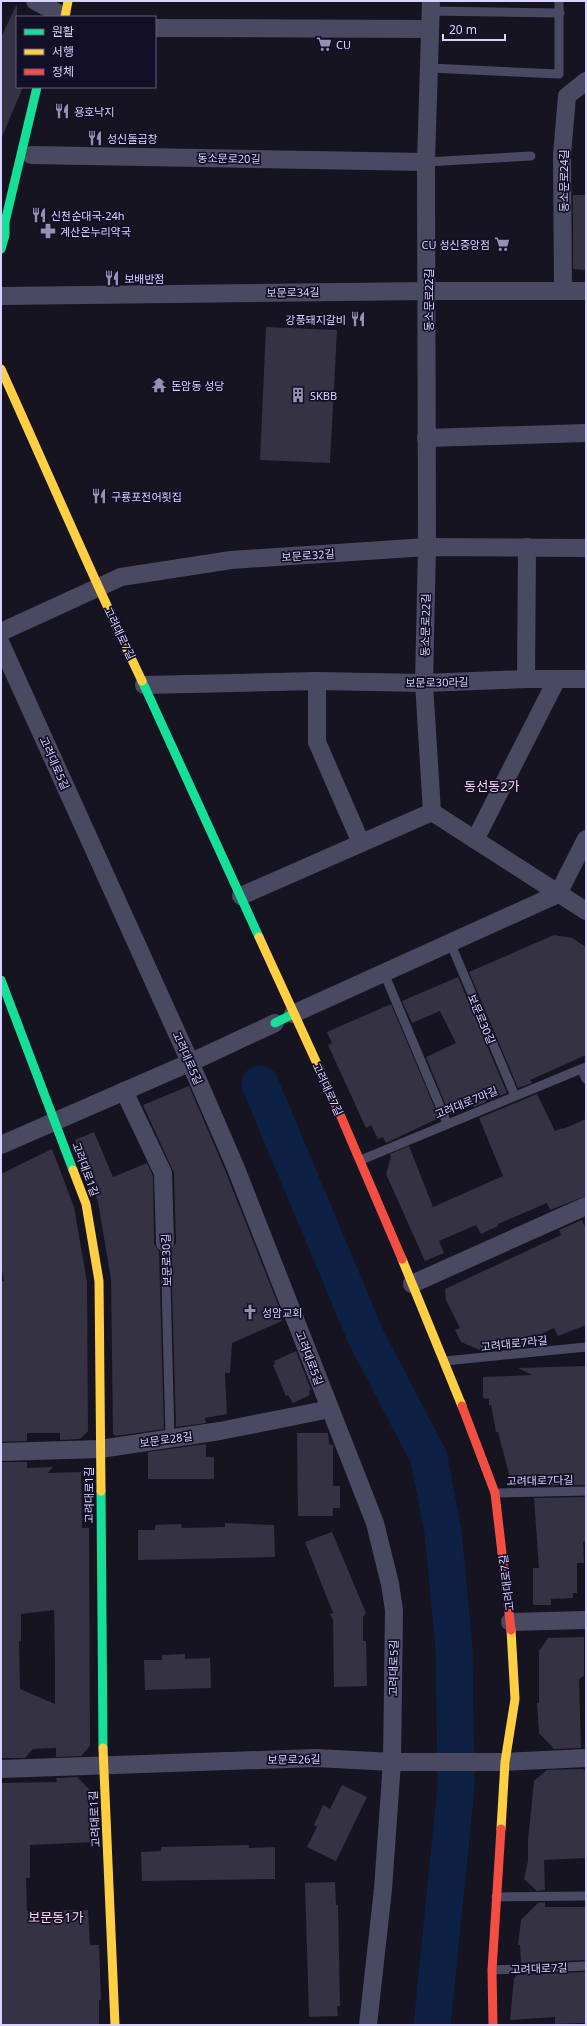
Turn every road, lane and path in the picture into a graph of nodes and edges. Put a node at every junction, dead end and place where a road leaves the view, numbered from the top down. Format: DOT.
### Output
graph roads {
  1 [pos="35,1"];
  2 [pos="559,1"];
  3 [pos="431,6"];
  4 [pos="60,10"];
  5 [pos="560,12"];
  6 [pos="156,28"];
  7 [pos="429,29"];
  8 [pos="430,68"];
  9 [pos="586,82"];
  10 [pos="37,88"];
  11 [pos="32,151"];
  12 [pos="531,156"];
  13 [pos="426,162"];
  14 [pos="5,236"];
  15 [pos="1,249"];
  16 [pos="428,290"];
  17 [pos="563,291"];
  18 [pos="586,291"];
  19 [pos="1,296"];
  20 [pos="1,369"];
  21 [pos="586,433"];
  22 [pos="426,438"];
  23 [pos="427,547"];
  24 [pos="527,547"];
  25 [pos="586,548"];
  26 [pos="96,589"];
  27 [pos="6,630"];
  28 [pos="1,644"];
  29 [pos="526,679"];
  30 [pos="557,679"];
  31 [pos="586,680"];
  32 [pos="317,681"];
  33 [pos="424,683"];
  34 [pos="144,685"];
  35 [pos="432,812"];
  36 [pos="586,839"];
  37 [pos="475,840"];
  38 [pos="361,843"];
  39 [pos="558,894"];
  40 [pos="241,896"];
  41 [pos="586,912"];
  42 [pos="450,942"];
  43 [pos="384,973"];
  44 [pos="1,980"];
  45 [pos="293,1014"];
  46 [pos="275,1023"];
  47 [pos="197,1060"];
  48 [pos="584,1068"];
  49 [pos="586,1079"];
  50 [pos="124,1091"];
  51 [pos="515,1096"];
  52 [pos="56,1122"];
  53 [pos="446,1123"];
  54 [pos="1,1144"];
  55 [pos="361,1160"];
  56 [pos="586,1206"];
  57 [pos="165,1242"];
  58 [pos="412,1284"];
  59 [pos="586,1348"];
  60 [pos="445,1361"];
  61 [pos="330,1409"];
  62 [pos="170,1438"];
  63 [pos="100,1449"];
  64 [pos="1,1452"];
  65 [pos="586,1491"];
  66 [pos="495,1493"];
  67 [pos="586,1620"];
  68 [pos="510,1622"];
  69 [pos="586,1758"];
  70 [pos="392,1762"];
  71 [pos="505,1762"];
  72 [pos="103,1764"];
  73 [pos="1,1768"];
  74 [pos="586,1896"];
  75 [pos="496,1897"];
  76 [pos="586,1966"];
  77 [pos="492,1970"];
  78 [pos="115,2025"];
  79 [pos="368,2025"];
  80 [pos="493,2025"];
  1 -- 4 [label="street"];
  2 -- 5 [label="lane"];
  3 -- 5 [label="lane, 동소문로22길"];
  3 -- 7 [label="street, 동소문로22길"];
  5 -- 8 [label="lane"];
  6 -- 7 [label="street"];
  7 -- 8 [label="street, 동소문로22길"];
  8 -- 13 [label="street, 동소문로22길"];
  9 -- 17 [label="street, 동소문로24길"];
  10 -- 14 [label="street, 동소문로20길"];
  11 -- 13 [label="street, 동소문로20길"];
  11 -- 14 [label="street, 동소문로20길"];
  12 -- 13 [label="lane"];
  13 -- 16 [label="street, 동소문로22길"];
  14 -- 15 [label="street, 동소문로20길"];
  16 -- 17 [label="street, 보문로34길"];
  16 -- 19 [label="street, 보문로34길"];
  16 -- 22 [label="street, 동소문로22길"];
  17 -- 18 [label="street, 보문로34길"];
  20 -- 26 [label="street, 고려대로7길"];
  21 -- 22 [label="street"];
  22 -- 23 [label="street, 동소문로22길"];
  23 -- 24 [label="street, 보문로32길"];
  23 -- 26 [label="street, 보문로32길"];
  23 -- 33 [label="street, 동소문로22길"];
  24 -- 25 [label="street, 보문로32길"];
  24 -- 29 [label="street"];
  26 -- 27 [label="street, 보문로32길"];
  26 -- 34 [label="street, 고려대로7길"];
  28 -- 47 [label="street, 고려대로5길"];
  29 -- 30 [label="street, 보문로30라길"];
  29 -- 33 [label="street, 보문로30라길"];
  30 -- 31 [label="street, 보문로30라길"];
  30 -- 37 [label="street"];
  32 -- 33 [label="street, 보문로30라길"];
  32 -- 34 [label="street, 보문로30라길"];
  32 -- 38 [label="street"];
  33 -- 35 [label="street, 동소문로22길"];
  34 -- 40 [label="street, 고려대로7길"];
  35 -- 37 [label="street"];
  35 -- 38 [label="street"];
  36 -- 39 [label="street"];
  37 -- 39 [label="street"];
  38 -- 40 [label="street"];
  39 -- 41 [label="street"];
  39 -- 42 [label="street"];
  40 -- 45 [label="street, 고려대로7길"];
  42 -- 43 [label="street"];
  42 -- 51 [label="lane, 보문로30길"];
  43 -- 45 [label="street"];
  43 -- 53 [label="lane"];
  44 -- 52 [label="street, 고려대로1길"];
  45 -- 46 [label="street"];
  45 -- 55 [label="street, 고려대로7길"];
  46 -- 47 [label="street"];
  47 -- 50 [label="street"];
  47 -- 61 [label="street, 고려대로5길"];
  48 -- 49 [label="lane, 고려대로7마길"];
  48 -- 51 [label="lane, 고려대로7마길"];
  50 -- 52 [label="street"];
  50 -- 57 [label="street, 보문로30길"];
  51 -- 53 [label="lane, 고려대로7마길"];
  52 -- 54 [label="street"];
  52 -- 63 [label="street, 고려대로1길"];
  53 -- 55 [label="lane, 고려대로7마길"];
  55 -- 58 [label="street, 고려대로7길"];
  56 -- 58 [label="street"];
  57 -- 62 [label="lane, 보문로30길"];
  58 -- 60 [label="street, 고려대로7길"];
  59 -- 60 [label="lane, 고려대로7라길"];
  60 -- 66 [label="street, 고려대로7길"];
  61 -- 62 [label="street, 보문로28길"];
  61 -- 70 [label="street, 고려대로5길"];
  62 -- 63 [label="street, 보문로28길"];
  63 -- 64 [label="street, 보문로28길"];
  63 -- 72 [label="street, 고려대로1길"];
  65 -- 66 [label="lane, 고려대로7다길"];
  66 -- 68 [label="street, 고려대로7길"];
  67 -- 68 [label="street"];
  68 -- 71 [label="street, 고려대로7길"];
  69 -- 71 [label="street, 보문로26길"];
  70 -- 71 [label="street, 보문로26길"];
  70 -- 72 [label="street, 보문로26길"];
  70 -- 79 [label="street, 고려대로5길"];
  71 -- 75 [label="street, 고려대로7길"];
  72 -- 73 [label="street, 보문로26길"];
  72 -- 78 [label="street, 고려대로1길"];
  74 -- 75 [label="lane"];
  75 -- 77 [label="street, 고려대로7길"];
  76 -- 77 [label="lane, 고려대로7길"];
  77 -- 80 [label="street, 고려대로7길"];
}
